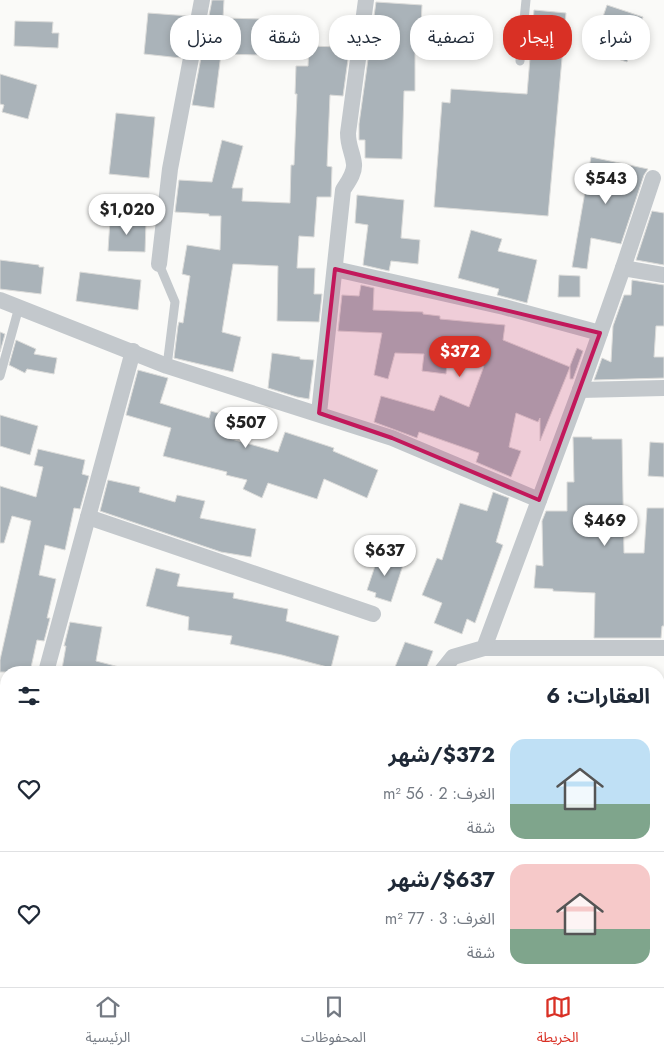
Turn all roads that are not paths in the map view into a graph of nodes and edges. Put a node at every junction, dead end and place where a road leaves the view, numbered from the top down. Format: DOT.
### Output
graph roads {
  1 [pos="202,0"];
  2 [pos="366,0"];
  3 [pos="526,0"];
  4 [pos="520,61"];
  5 [pos="652,178"];
  6 [pos="159,264"];
  7 [pos="623,268"];
  8 [pos="335,269"];
  9 [pos="664,274"];
  10 [pos="0,300"];
  11 [pos="18,307"];
  12 [pos="600,333"];
  13 [pos="133,351"];
  14 [pos="167,366"];
  15 [pos="0,376"];
  16 [pos="664,388"];
  17 [pos="580,390"];
  18 [pos="319,413"];
  19 [pos="539,500"];
  20 [pos="88,517"];
  21 [pos="373,614"];
  22 [pos="484,648"];
  23 [pos="664,648"];
  24 [pos="48,666"];
  25 [pos="446,666"];
  1 -- 6 [label="street"];
  2 -- 8 [label="street"];
  3 -- 4 [label="lane"];
  5 -- 7 [label="street"];
  6 -- 14 [label="lane"];
  7 -- 9 [label="street"];
  7 -- 12 [label="street"];
  8 -- 12 [label="street"];
  8 -- 18 [label="street"];
  10 -- 11 [label="street"];
  11 -- 13 [label="street"];
  11 -- 15 [label="lane"];
  12 -- 17 [label="street"];
  13 -- 14 [label="street"];
  13 -- 20 [label="street"];
  14 -- 18 [label="street"];
  16 -- 17 [label="street"];
  17 -- 19 [label="street"];
  18 -- 19 [label="street"];
  19 -- 22 [label="street"];
  20 -- 21 [label="street"];
  20 -- 24 [label="street"];
  22 -- 23 [label="street"];
  22 -- 25 [label="street"];
}
